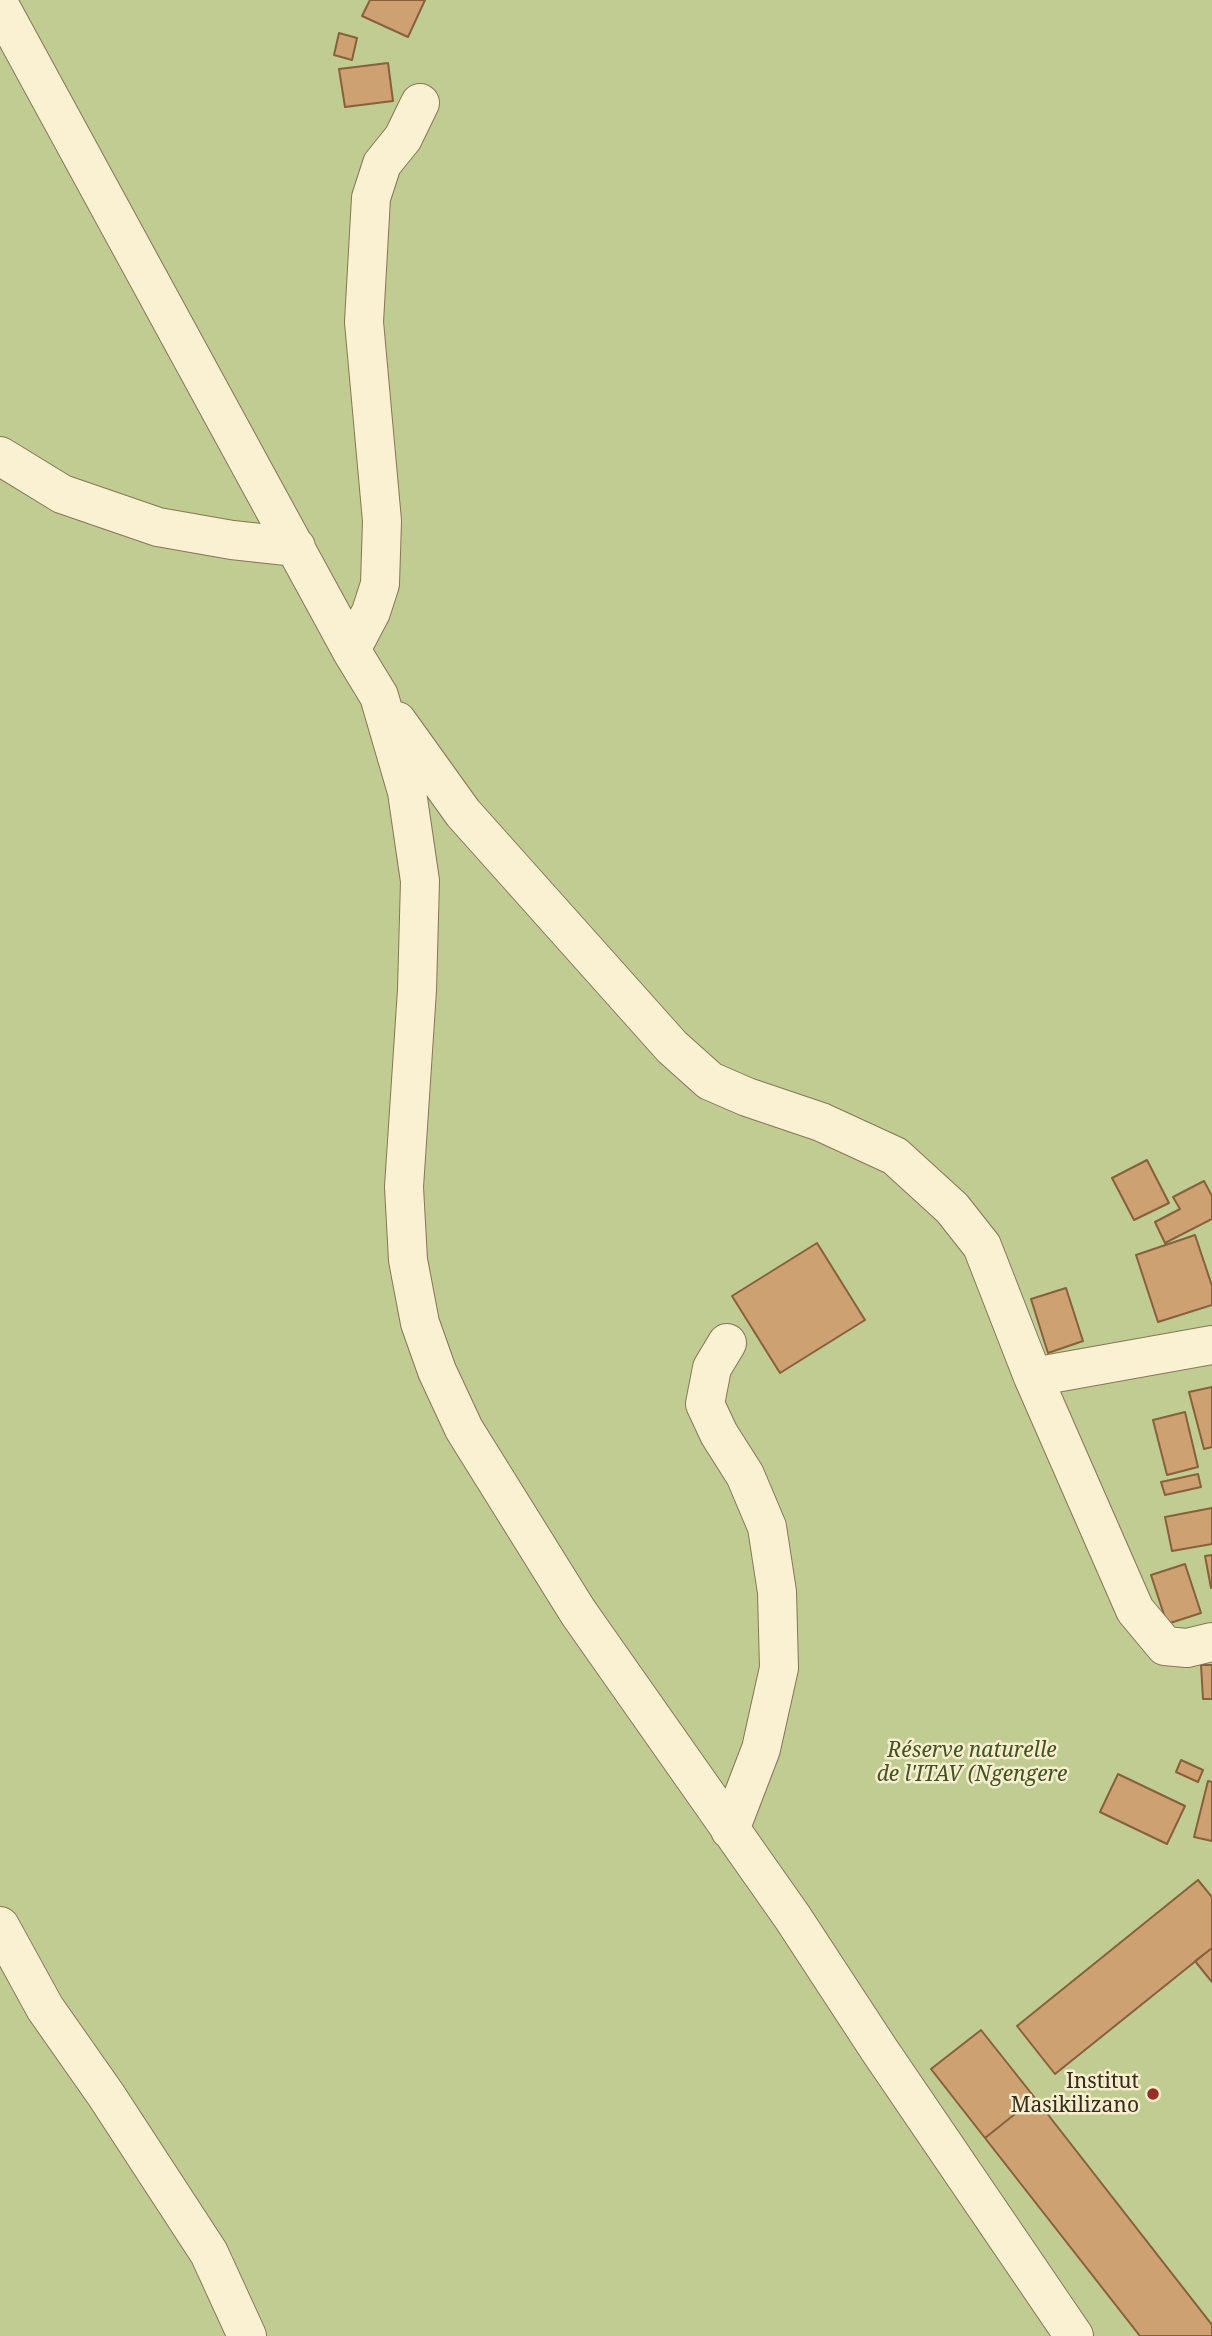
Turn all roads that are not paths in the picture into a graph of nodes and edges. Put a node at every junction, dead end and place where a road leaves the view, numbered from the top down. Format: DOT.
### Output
graph roads {
  1 [pos="0,6"];
  2 [pos="420,103"];
  3 [pos="0,456"];
  4 [pos="296,547"];
  5 [pos="351,649"];
  6 [pos="379,696"];
  7 [pos="726,1343"];
  8 [pos="1212,1345"];
  9 [pos="1033,1377"];
  10 [pos="1212,1642"];
  11 [pos="730,1830"];
  12 [pos="0,1926"];
  13 [pos="247,2336"];
  14 [pos="1074,2336"];
  1 -- 4 [label="street"];
  2 -- 5 [label="street"];
  3 -- 4 [label="street"];
  4 -- 5 [label="street"];
  5 -- 6 [label="street"];
  6 -- 9 [label="street"];
  6 -- 11 [label="street"];
  7 -- 11 [label="street"];
  8 -- 9 [label="street"];
  9 -- 10 [label="street"];
  11 -- 14 [label="street"];
  12 -- 13 [label="street"];
}
